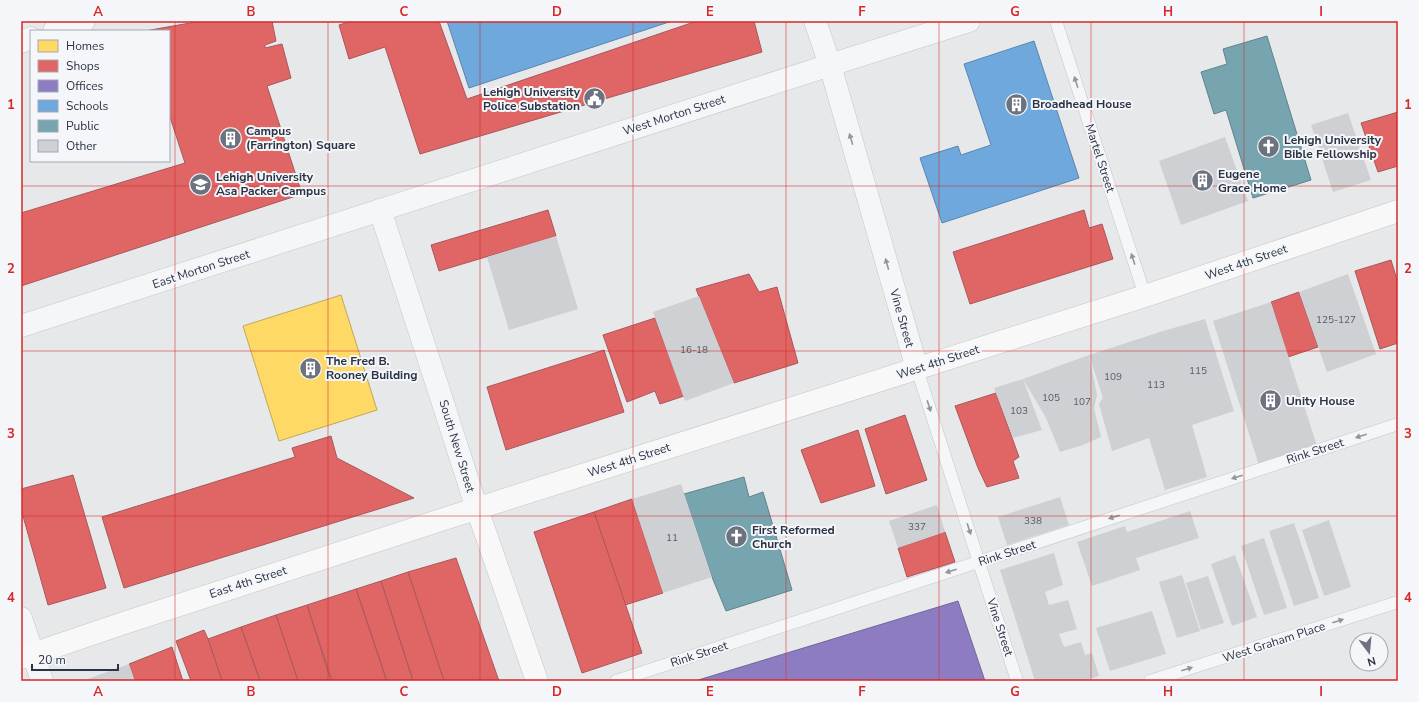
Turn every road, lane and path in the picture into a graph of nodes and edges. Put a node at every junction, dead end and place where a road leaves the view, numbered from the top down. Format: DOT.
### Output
graph roads {
  1 [pos="84,21"];
  2 [pos="815,21"];
  3 [pos="969,21"];
  4 [pos="1056,21"];
  5 [pos="57,30"];
  6 [pos="830,65"];
  7 [pos="380,210"];
  8 [pos="1398,211"];
  9 [pos="1145,296"];
  10 [pos="21,326"];
  11 [pos="917,368"];
  12 [pos="1398,424"];
  13 [pos="476,509"];
  14 [pos="979,562"];
  15 [pos="1398,602"];
  16 [pos="21,618"];
  17 [pos="27,656"];
  18 [pos="42,681"];
  19 [pos="537,681"];
  20 [pos="616,681"];
  21 [pos="1017,681"];
  22 [pos="1150,681"];
  1 -- 5 [label="street"];
  2 -- 6 [label="street, Vine Street"];
  3 -- 6 [label="street, West Morton Street"];
  9 -- 4 [label="lane, Martel Street, one-way"];
  6 -- 7 [label="street, West Morton Street"];
  11 -- 6 [label="street, Vine Street, one-way"];
  7 -- 10 [label="street, East Morton Street"];
  7 -- 13 [label="street, South New Street"];
  8 -- 9 [label="main road, West 4th Street"];
  9 -- 11 [label="main road, West 4th Street"];
  11 -- 13 [label="main road, West 4th Street"];
  11 -- 14 [label="lane, Vine Street, one-way"];
  12 -- 14 [label="lane, Rink Street, one-way"];
  13 -- 17 [label="main road, East 4th Street"];
  13 -- 19 [label="main road, South New Street"];
  14 -- 20 [label="lane, Rink Street, one-way"];
  14 -- 21 [label="lane, Vine Street"];
  22 -- 15 [label="lane, West Graham Place, one-way"];
  16 -- 17 [label="street"];
  17 -- 18 [label="street"];
}
